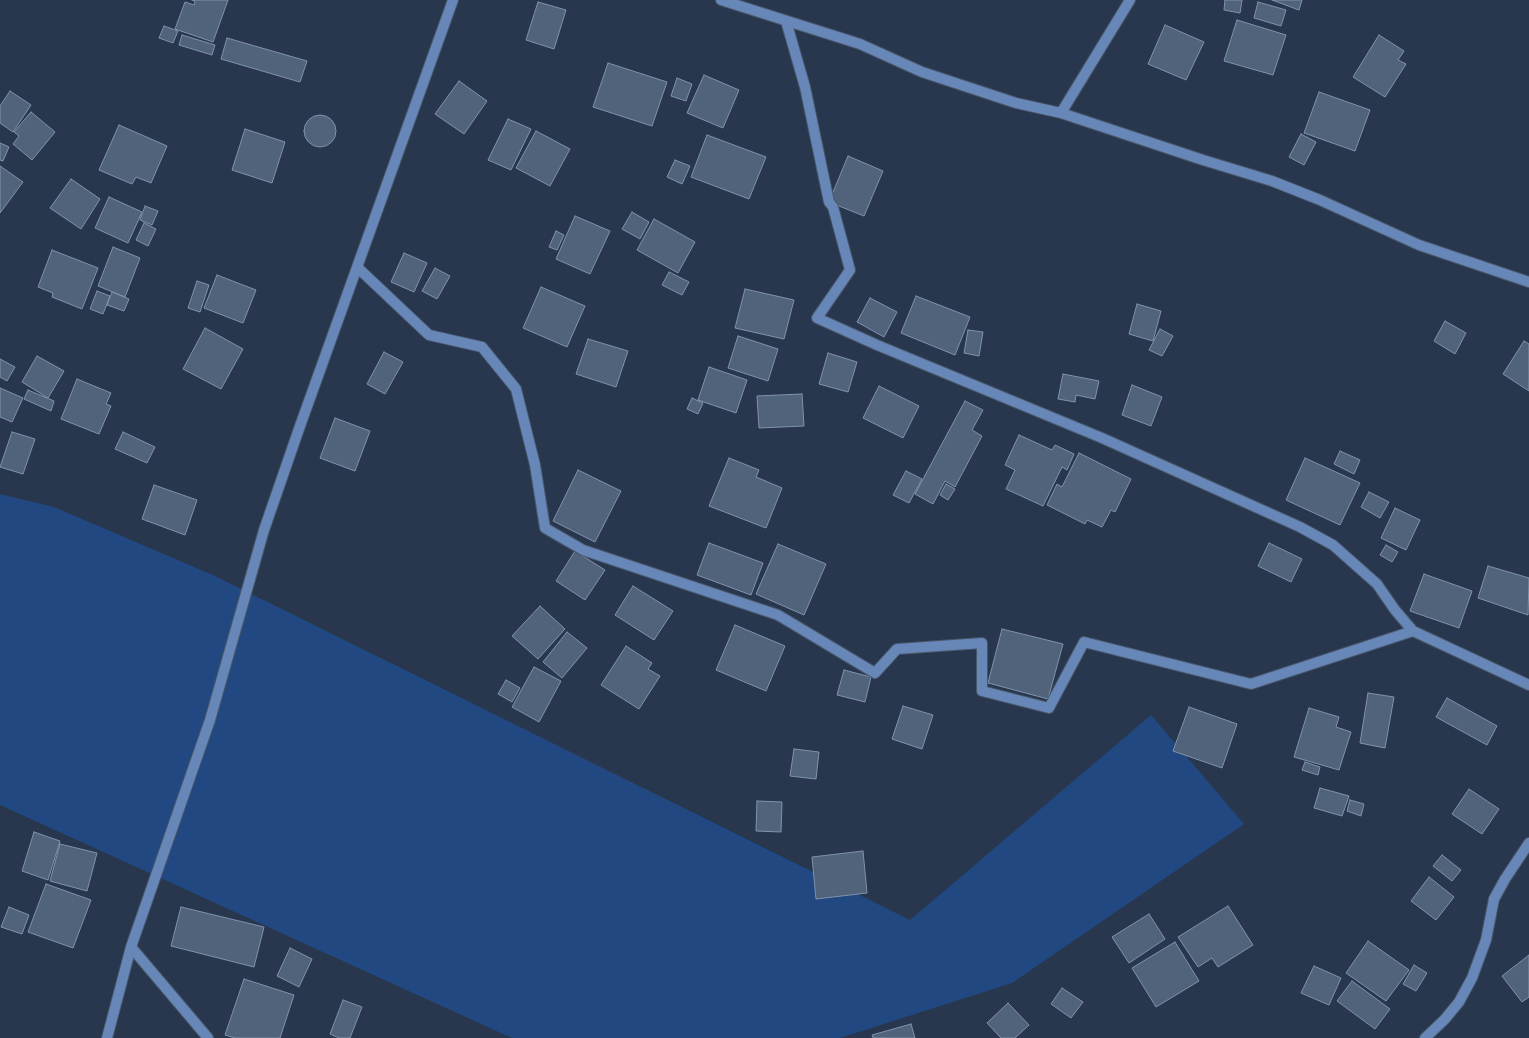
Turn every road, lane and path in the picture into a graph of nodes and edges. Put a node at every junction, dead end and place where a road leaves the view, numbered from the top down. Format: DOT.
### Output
graph roads {
  1 [pos="453,0"];
  2 [pos="722,0"];
  3 [pos="1130,0"];
  4 [pos="786,21"];
  5 [pos="1061,113"];
  6 [pos="357,267"];
  7 [pos="1529,282"];
  8 [pos="1413,631"];
  9 [pos="1529,685"];
  10 [pos="1529,843"];
  11 [pos="131,947"];
  12 [pos="107,1038"];
  13 [pos="208,1038"];
  14 [pos="1425,1038"];
  1 -- 6 [label="street"];
  2 -- 4 [label="street"];
  3 -- 5 [label="street"];
  4 -- 5 [label="street"];
  4 -- 8 [label="street"];
  5 -- 7 [label="street"];
  6 -- 8 [label="street"];
  6 -- 11 [label="street"];
  8 -- 9 [label="street"];
  10 -- 14 [label="street"];
  11 -- 12 [label="street"];
  11 -- 13 [label="street"];
}
